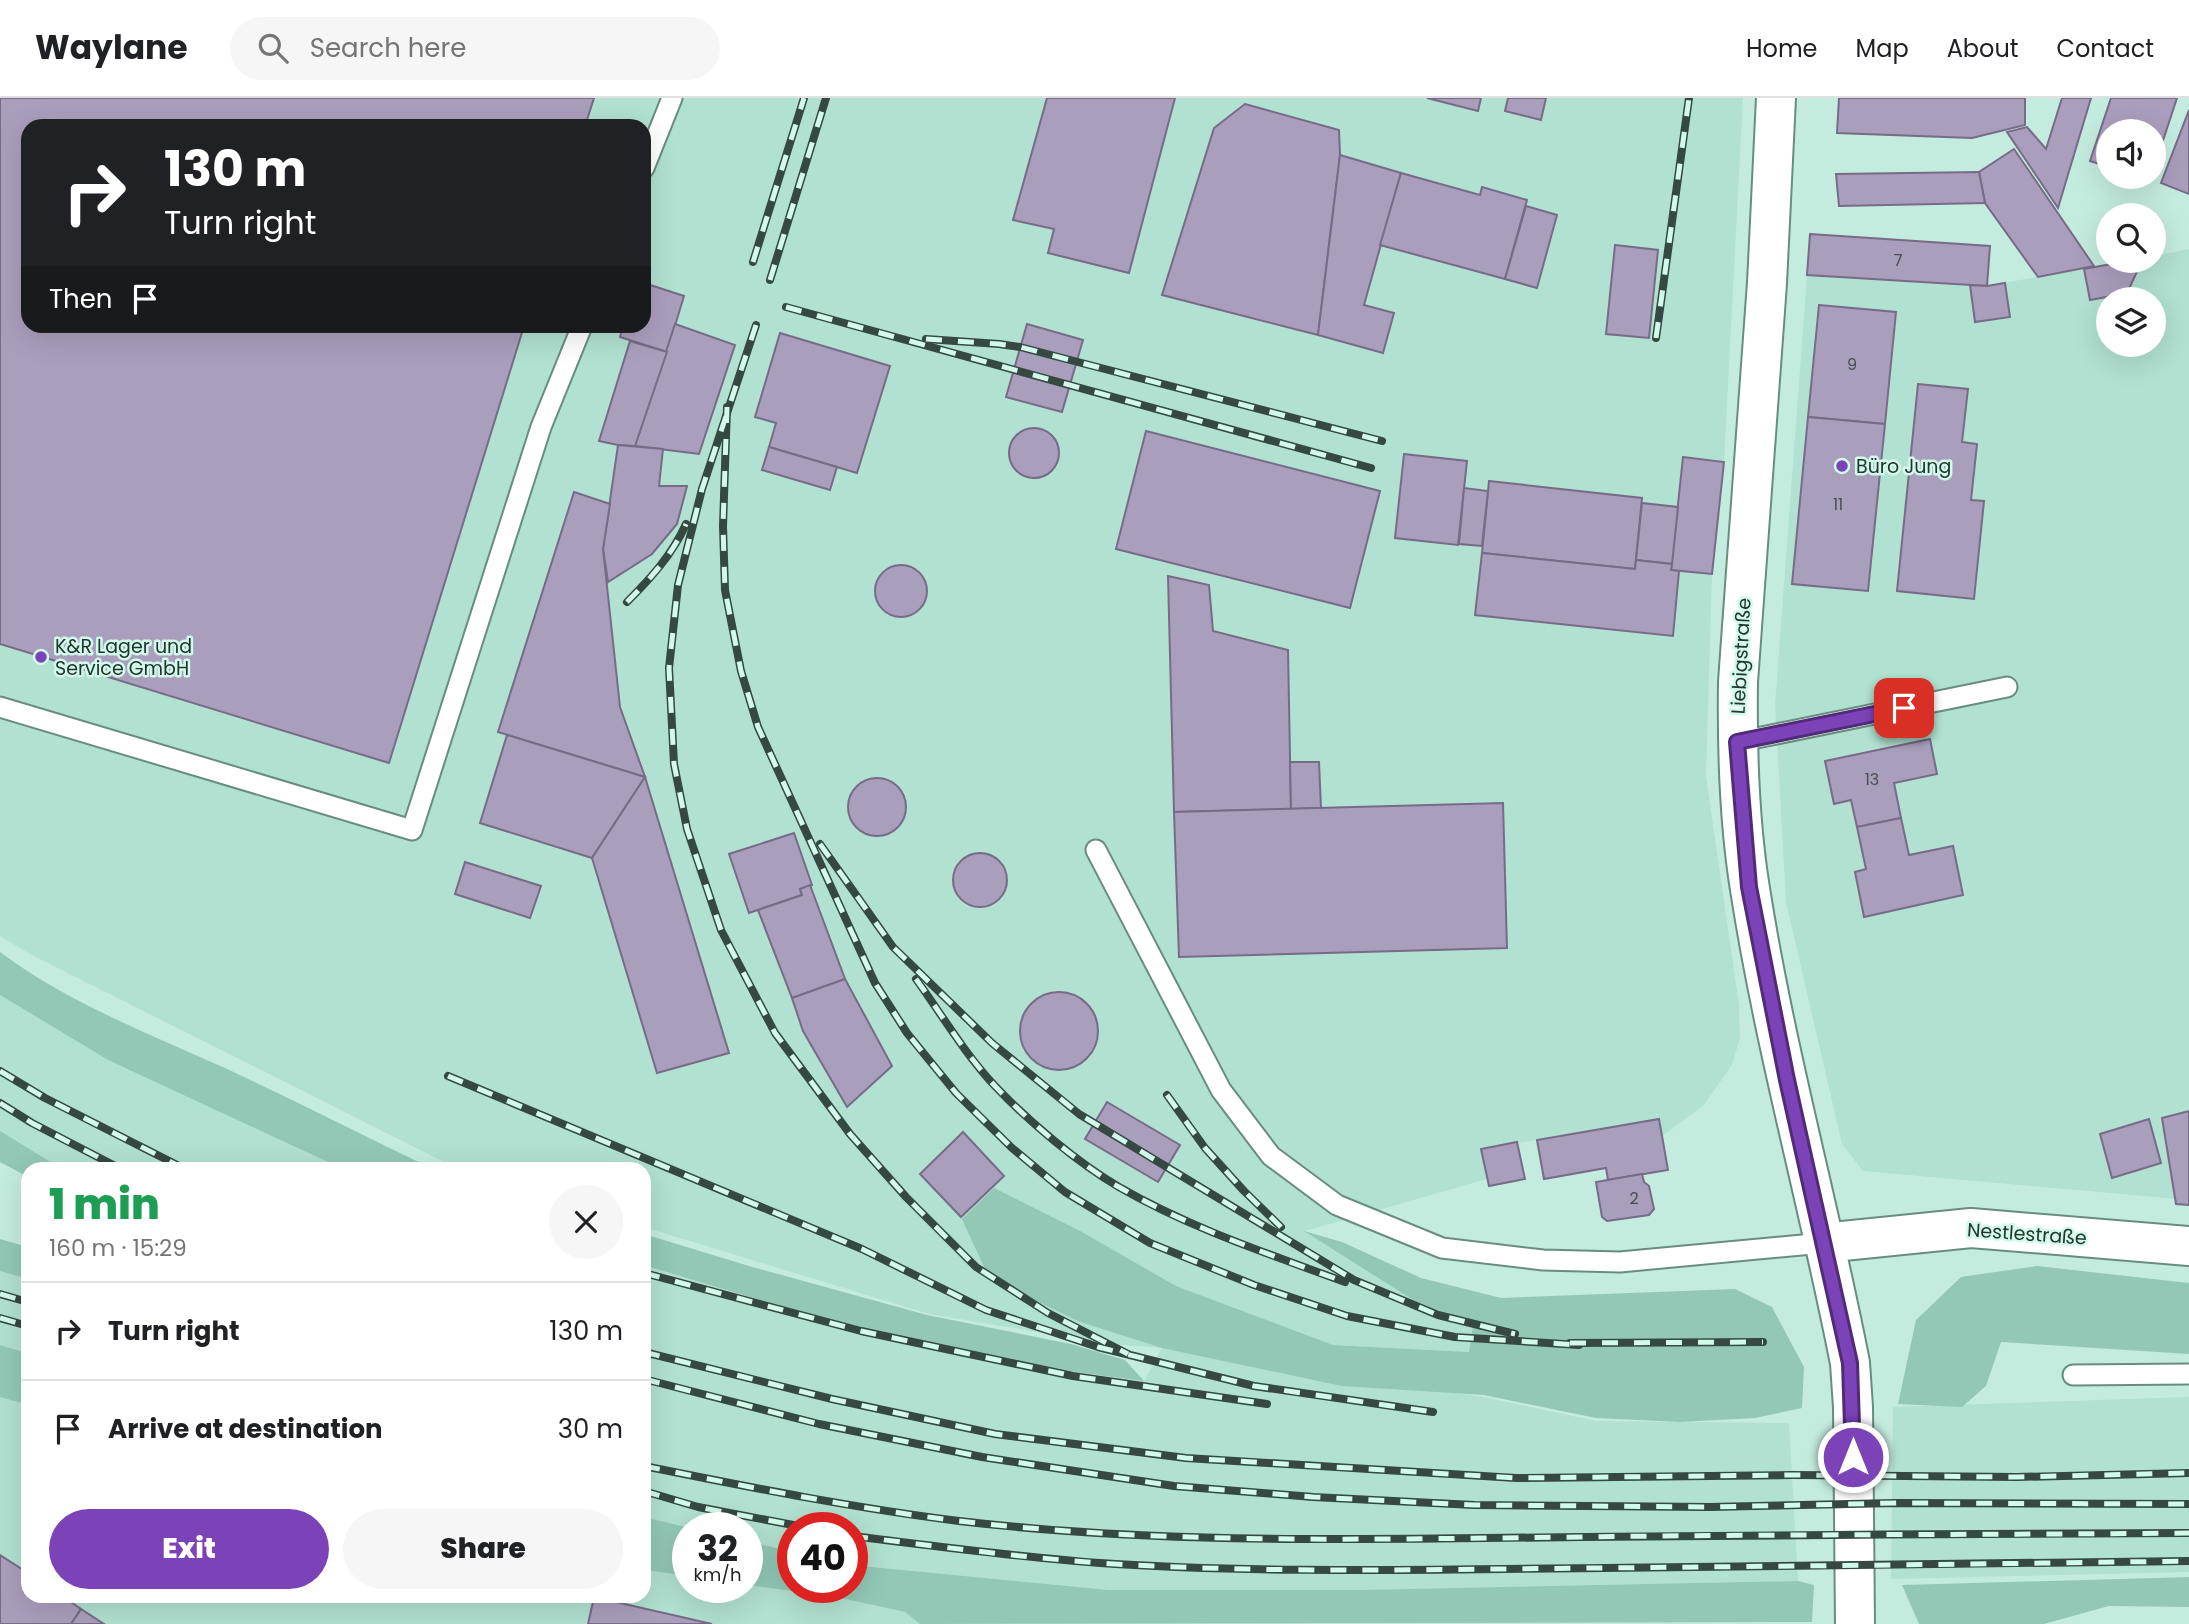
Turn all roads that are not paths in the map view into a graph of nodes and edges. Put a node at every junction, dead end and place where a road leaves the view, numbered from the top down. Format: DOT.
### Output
graph roads {
  1 [pos="672,98"];
  2 [pos="1776,98"];
  3 [pos="651,150"];
  4 [pos="579,333"];
  5 [pos="2007,687"];
  6 [pos="0,707"];
  7 [pos="1737,742"];
  8 [pos="1097,850"];
  9 [pos="1824,1243"];
  10 [pos="2189,1246"];
  11 [pos="2189,1374"];
  12 [pos="2073,1375"];
  13 [pos="1855,1624"];
  1 -- 3 [label="lane"];
  2 -- 7 [label="street, Liebigstraße"];
  4 -- 6 [label="lane"];
  5 -- 7 [label="lane"];
  7 -- 9 [label="street, Liebigstraße"];
  8 -- 9 [label="lane"];
  9 -- 10 [label="street, Nestlestraße"];
  9 -- 13 [label="street, Liebigstraße"];
  11 -- 12 [label="lane"];
}
